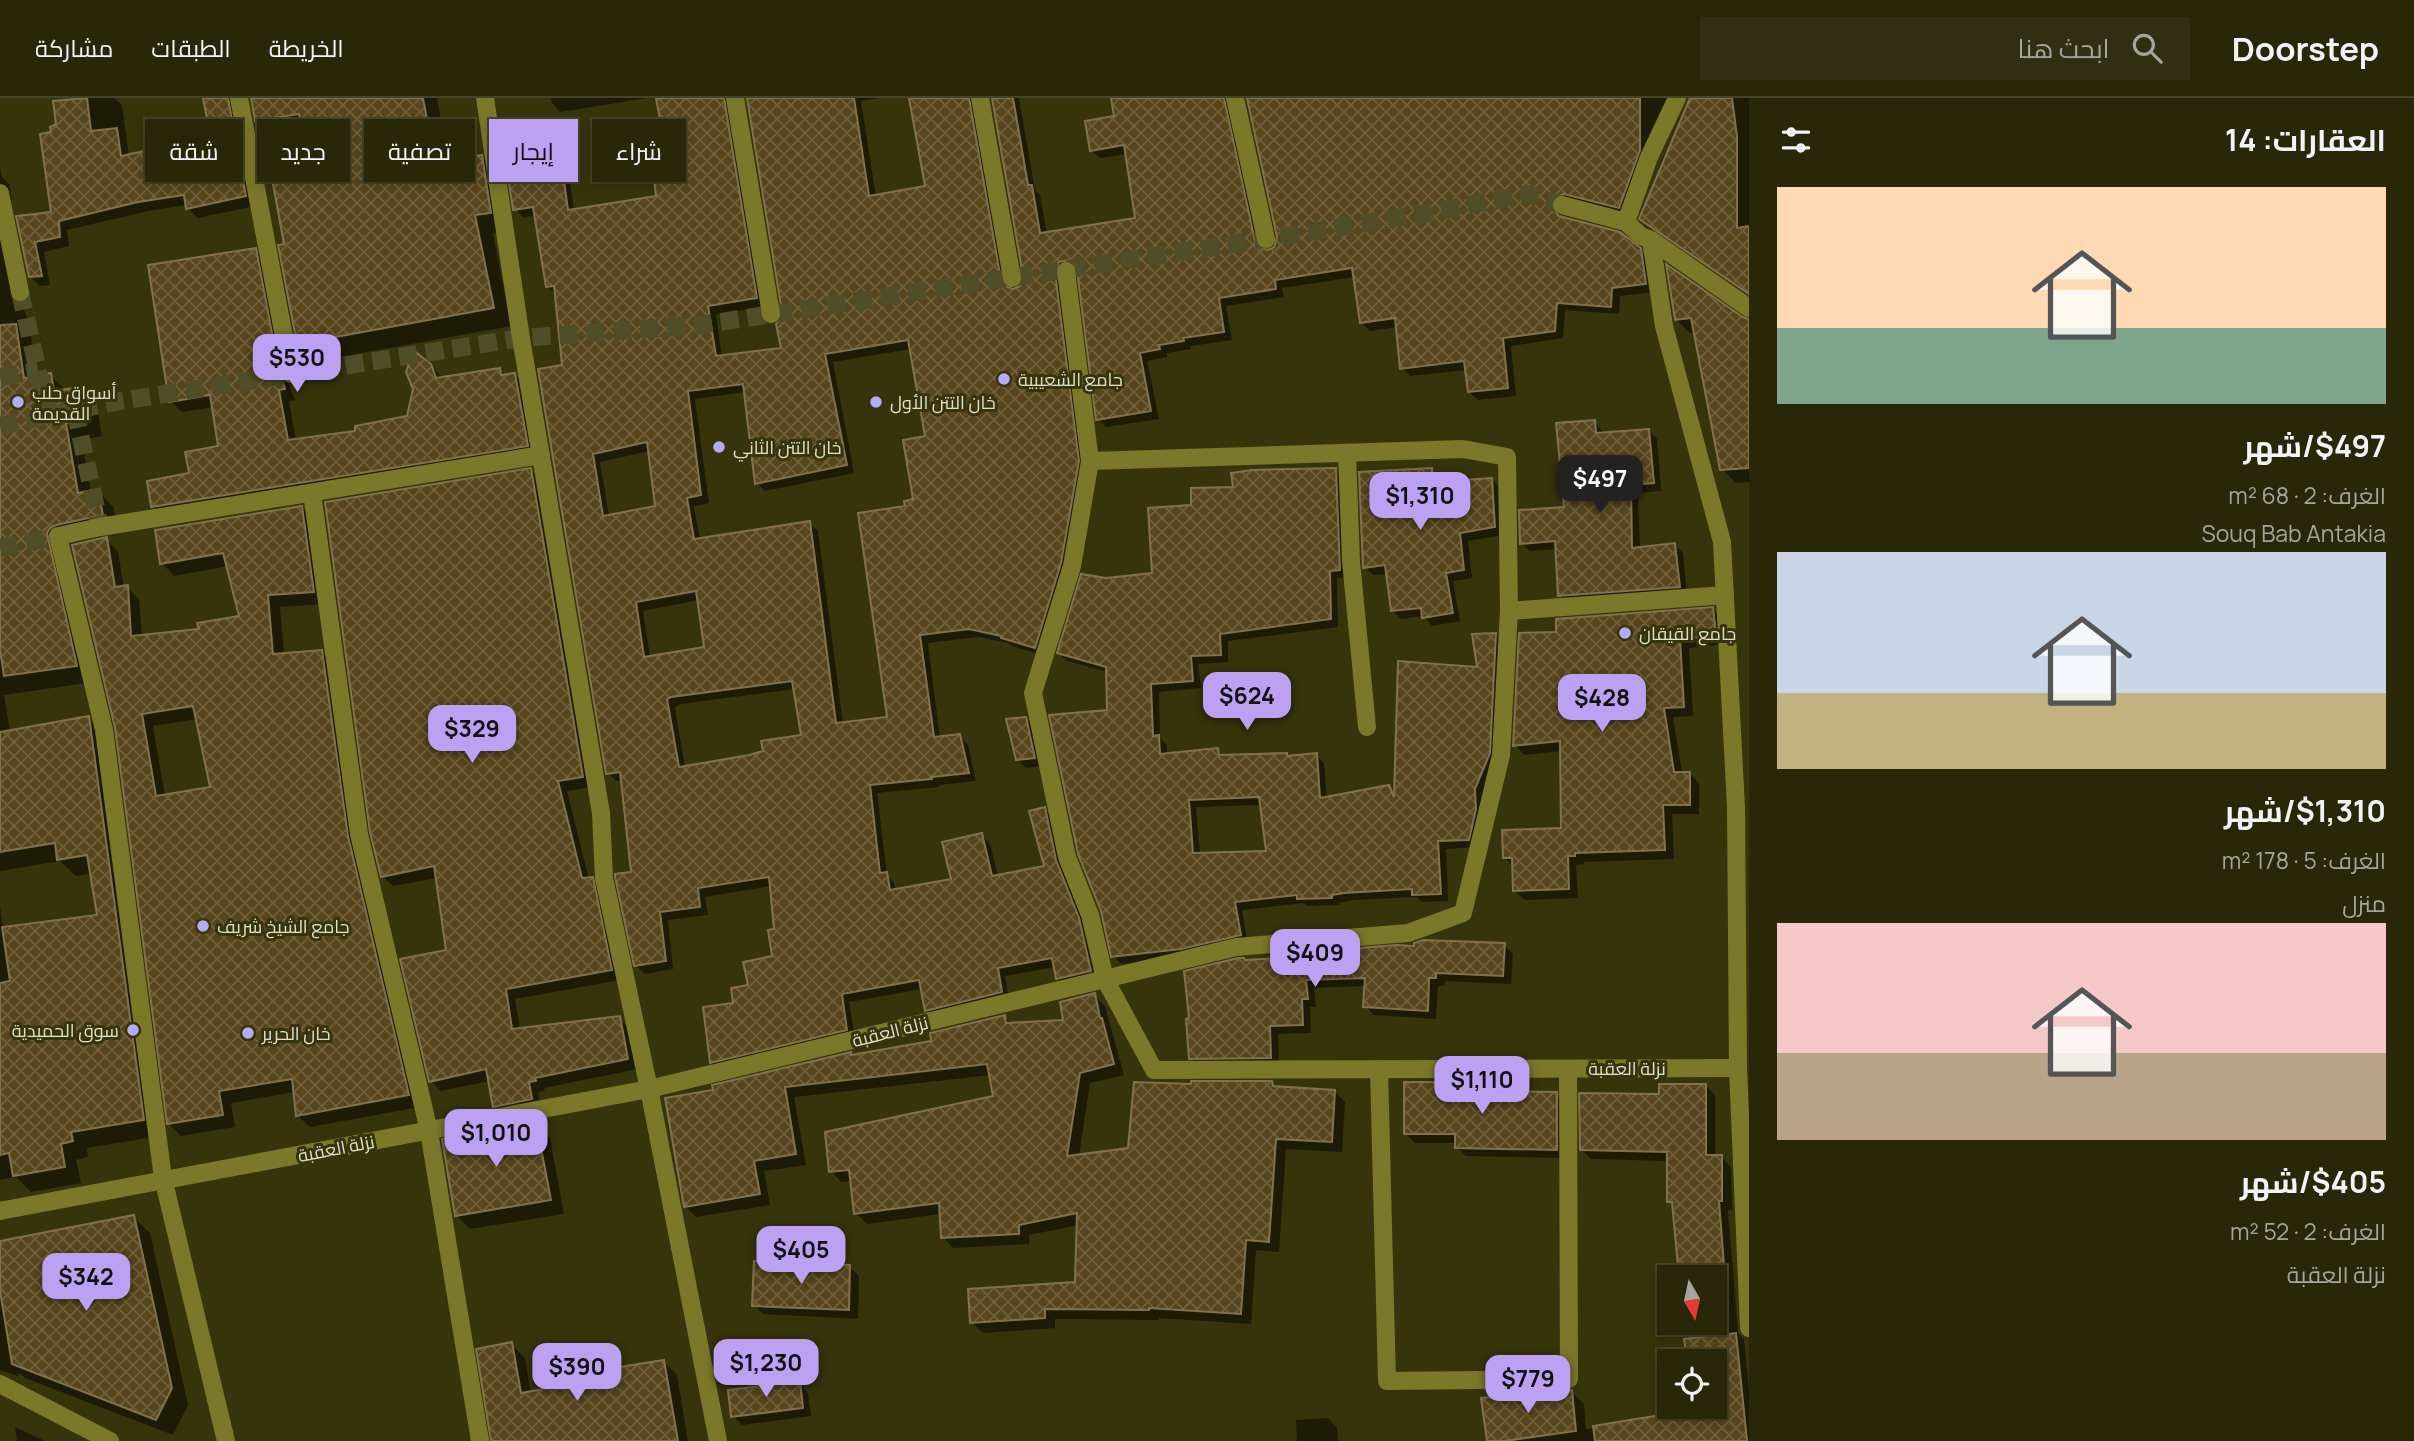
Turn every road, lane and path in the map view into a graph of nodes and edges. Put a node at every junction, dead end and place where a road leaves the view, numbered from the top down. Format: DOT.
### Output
graph roads {
  1 [pos="239,98"];
  2 [pos="485,98"];
  3 [pos="736,98"];
  4 [pos="980,98"];
  5 [pos="1235,98"];
  6 [pos="1677,98"];
  7 [pos="0,193"];
  8 [pos="1562,205"];
  9 [pos="1626,222"];
  10 [pos="1266,239"];
  11 [pos="1651,240"];
  12 [pos="1066,271"];
  13 [pos="1012,278"];
  14 [pos="20,292"];
  15 [pos="1749,307"];
  16 [pos="771,314"];
  17 [pos="291,374"];
  18 [pos="1347,453"];
  19 [pos="541,455"];
  20 [pos="1090,461"];
  21 [pos="312,493"];
  22 [pos="1725,595"];
  23 [pos="1509,611"];
  24 [pos="1367,727"];
  25 [pos="1105,979"];
  26 [pos="1738,1068"];
  27 [pos="1378,1069"];
  28 [pos="1568,1069"];
  29 [pos="649,1089"];
  30 [pos="429,1130"];
  31 [pos="163,1178"];
  32 [pos="0,1211"];
  33 [pos="1749,1328"];
  34 [pos="0,1384"];
  35 [pos="110,1441"];
  36 [pos="226,1441"];
  37 [pos="480,1441"];
  38 [pos="718,1441"];
  1 -- 17 [label="street"];
  2 -- 19 [label="street"];
  3 -- 16 [label="street"];
  4 -- 13 [label="street"];
  5 -- 10 [label="street"];
  6 -- 9 [label="street"];
  7 -- 14 [label="street"];
  8 -- 9 [label="street"];
  9 -- 11 [label="street"];
  11 -- 15 [label="street"];
  11 -- 22 [label="street"];
  12 -- 20 [label="street"];
  18 -- 20 [label="street"];
  18 -- 23 [label="street"];
  18 -- 24 [label="street"];
  19 -- 21 [label="street"];
  19 -- 29 [label="street"];
  20 -- 25 [label="street"];
  21 -- 30 [label="street"];
  21 -- 31 [label="street"];
  22 -- 23 [label="street"];
  22 -- 26 [label="street"];
  23 -- 25 [label="street"];
  25 -- 27 [label="street, نزلة العقبة"];
  25 -- 29 [label="street, نزلة العقبة"];
  26 -- 28 [label="street, نزلة العقبة"];
  26 -- 33 [label="street"];
  27 -- 28 [label="street, نزلة العقبة"];
  27 -- 28 [label="street"];
  29 -- 30 [label="street, نزلة العقبة"];
  29 -- 38 [label="street"];
  30 -- 31 [label="street, نزلة العقبة"];
  30 -- 37 [label="street"];
  31 -- 32 [label="street, نزلة العقبة"];
  31 -- 36 [label="street"];
  34 -- 35 [label="street"];
}
